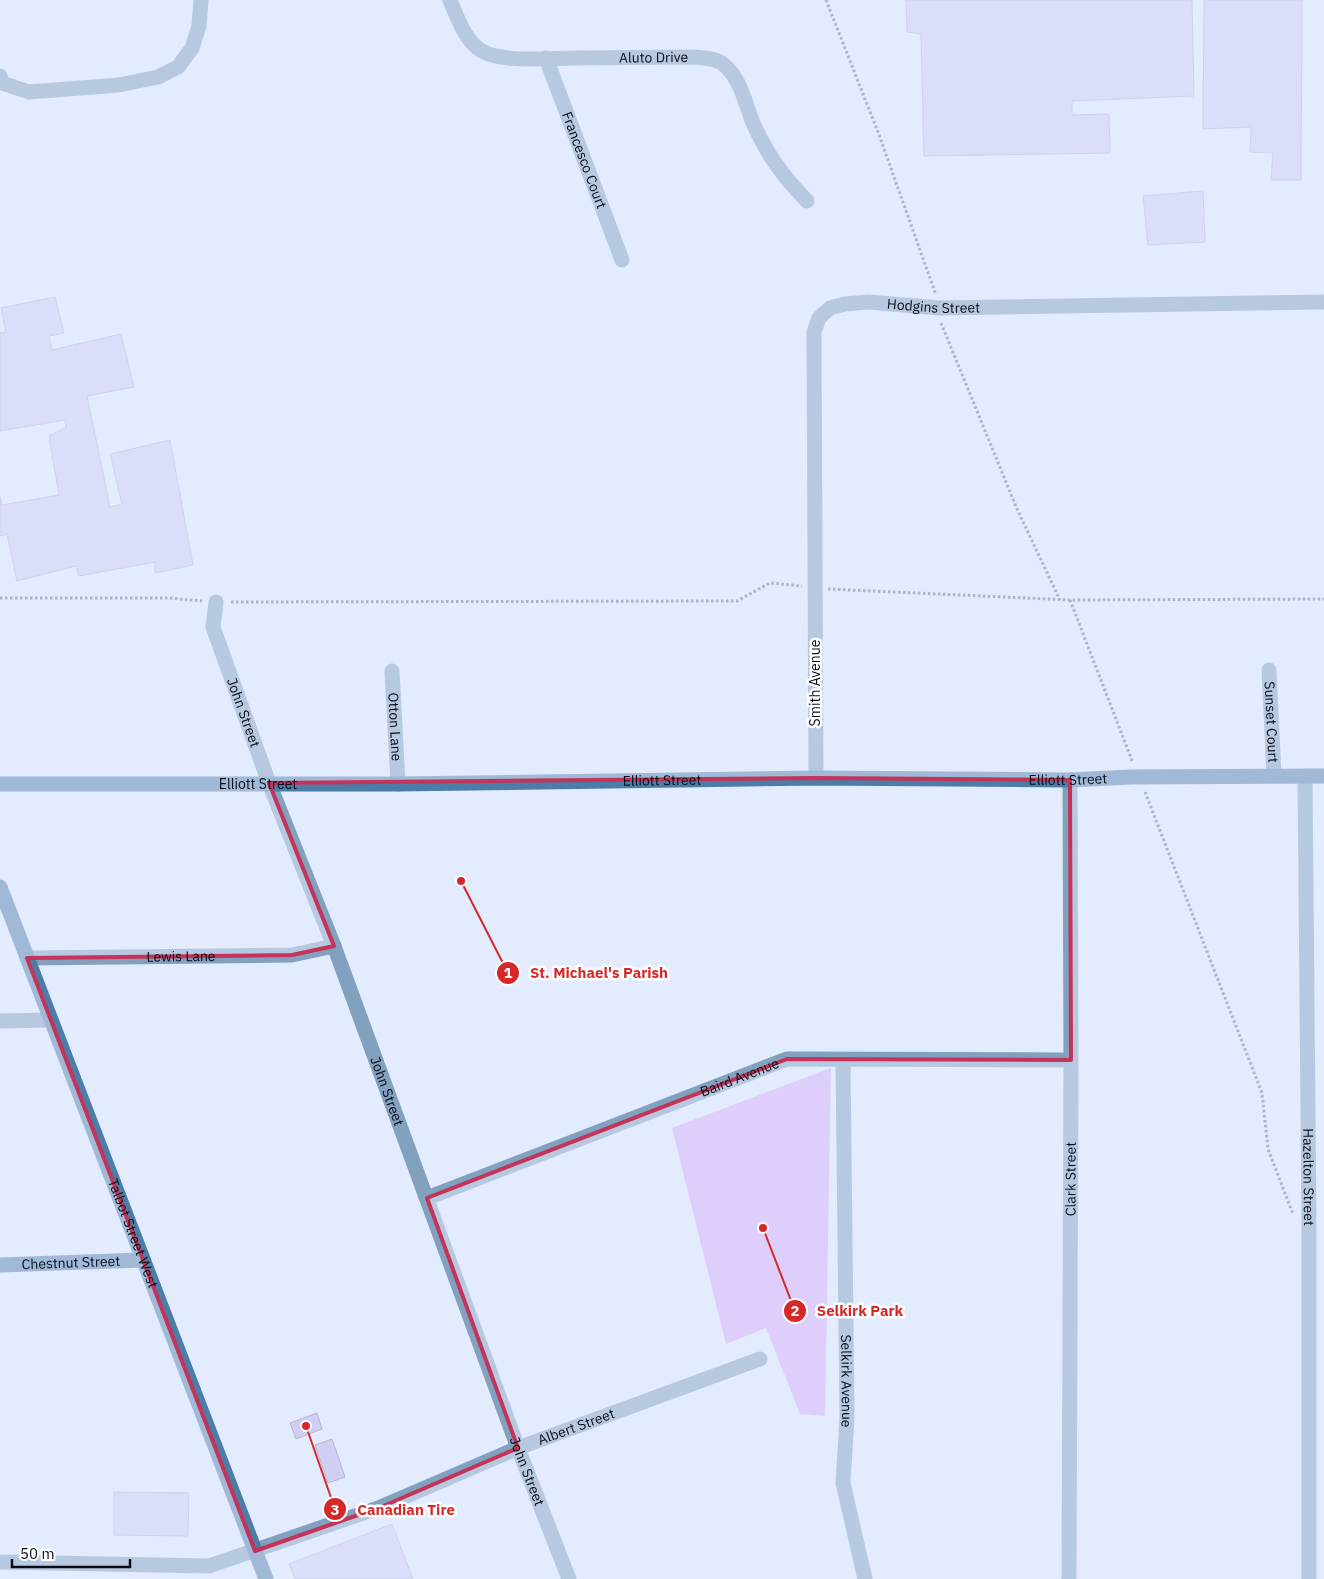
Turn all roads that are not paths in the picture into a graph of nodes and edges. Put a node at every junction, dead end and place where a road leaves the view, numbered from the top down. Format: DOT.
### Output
graph roads {
  1 [pos="201,0"];
  2 [pos="450,0"];
  3 [pos="546,58"];
  4 [pos="0,76"];
  5 [pos="807,201"];
  6 [pos="622,260"];
  7 [pos="1324,302"];
  8 [pos="815,588"];
  9 [pos="216,602"];
  10 [pos="1269,670"];
  11 [pos="392,671"];
  12 [pos="1274,775"];
  13 [pos="1305,776"];
  14 [pos="1324,776"];
  15 [pos="816,778"];
  16 [pos="1070,780"];
  17 [pos="268,783"];
  18 [pos="0,784"];
  19 [pos="398,784"];
  20 [pos="0,888"];
  21 [pos="334,946"];
  22 [pos="27,958"];
  23 [pos="50,1020"];
  24 [pos="0,1021"];
  25 [pos="842,1060"];
  26 [pos="1071,1060"];
  27 [pos="427,1198"];
  28 [pos="142,1260"];
  29 [pos="0,1265"];
  30 [pos="760,1360"];
  31 [pos="518,1448"];
  32 [pos="255,1551"];
  33 [pos="0,1562"];
  34 [pos="209,1572"];
  35 [pos="266,1579"];
  36 [pos="569,1579"];
  37 [pos="865,1579"];
  38 [pos="1069,1579"];
  39 [pos="1309,1579"];
  1 -- 4 [label="street"];
  2 -- 3 [label="street, Aluto Drive"];
  3 -- 5 [label="street, Aluto Drive"];
  3 -- 6 [label="street, Francesco Court"];
  7 -- 8 [label="street, Hodgins Street"];
  8 -- 15 [label="street, Smith Avenue"];
  9 -- 17 [label="street, John Street"];
  10 -- 12 [label="street, Sunset Court"];
  11 -- 19 [label="street, Otton Lane"];
  12 -- 13 [label="street, Elliott Street"];
  12 -- 16 [label="street, Elliott Street"];
  13 -- 14 [label="street, Elliott Street"];
  13 -- 39 [label="street, Hazelton Street"];
  15 -- 16 [label="street, Elliott Street"];
  15 -- 19 [label="street, Elliott Street"];
  16 -- 26 [label="street, Clark Street"];
  17 -- 18 [label="street, Elliott Street"];
  17 -- 19 [label="street, Elliott Street"];
  17 -- 21 [label="street, John Street"];
  20 -- 22 [label="street, Talbot Street West"];
  21 -- 22 [label="street, Lewis Lane"];
  21 -- 27 [label="street, John Street"];
  22 -- 23 [label="street, Talbot Street West"];
  23 -- 24 [label="street"];
  23 -- 28 [label="street, Talbot Street West"];
  25 -- 26 [label="street, Baird Avenue"];
  25 -- 27 [label="street, Baird Avenue"];
  25 -- 37 [label="street, Selkirk Avenue"];
  26 -- 38 [label="street, Clark Street"];
  27 -- 31 [label="street, John Street"];
  28 -- 29 [label="street, Chestnut Street"];
  28 -- 32 [label="street, Talbot Street West"];
  30 -- 31 [label="street, Albert Street"];
  31 -- 32 [label="street, Albert Street"];
  31 -- 36 [label="street, John Street"];
  32 -- 34 [label="street, Albert Street"];
  32 -- 35 [label="street, Talbot Street West"];
  33 -- 34 [label="street, Albert Street"];
}
